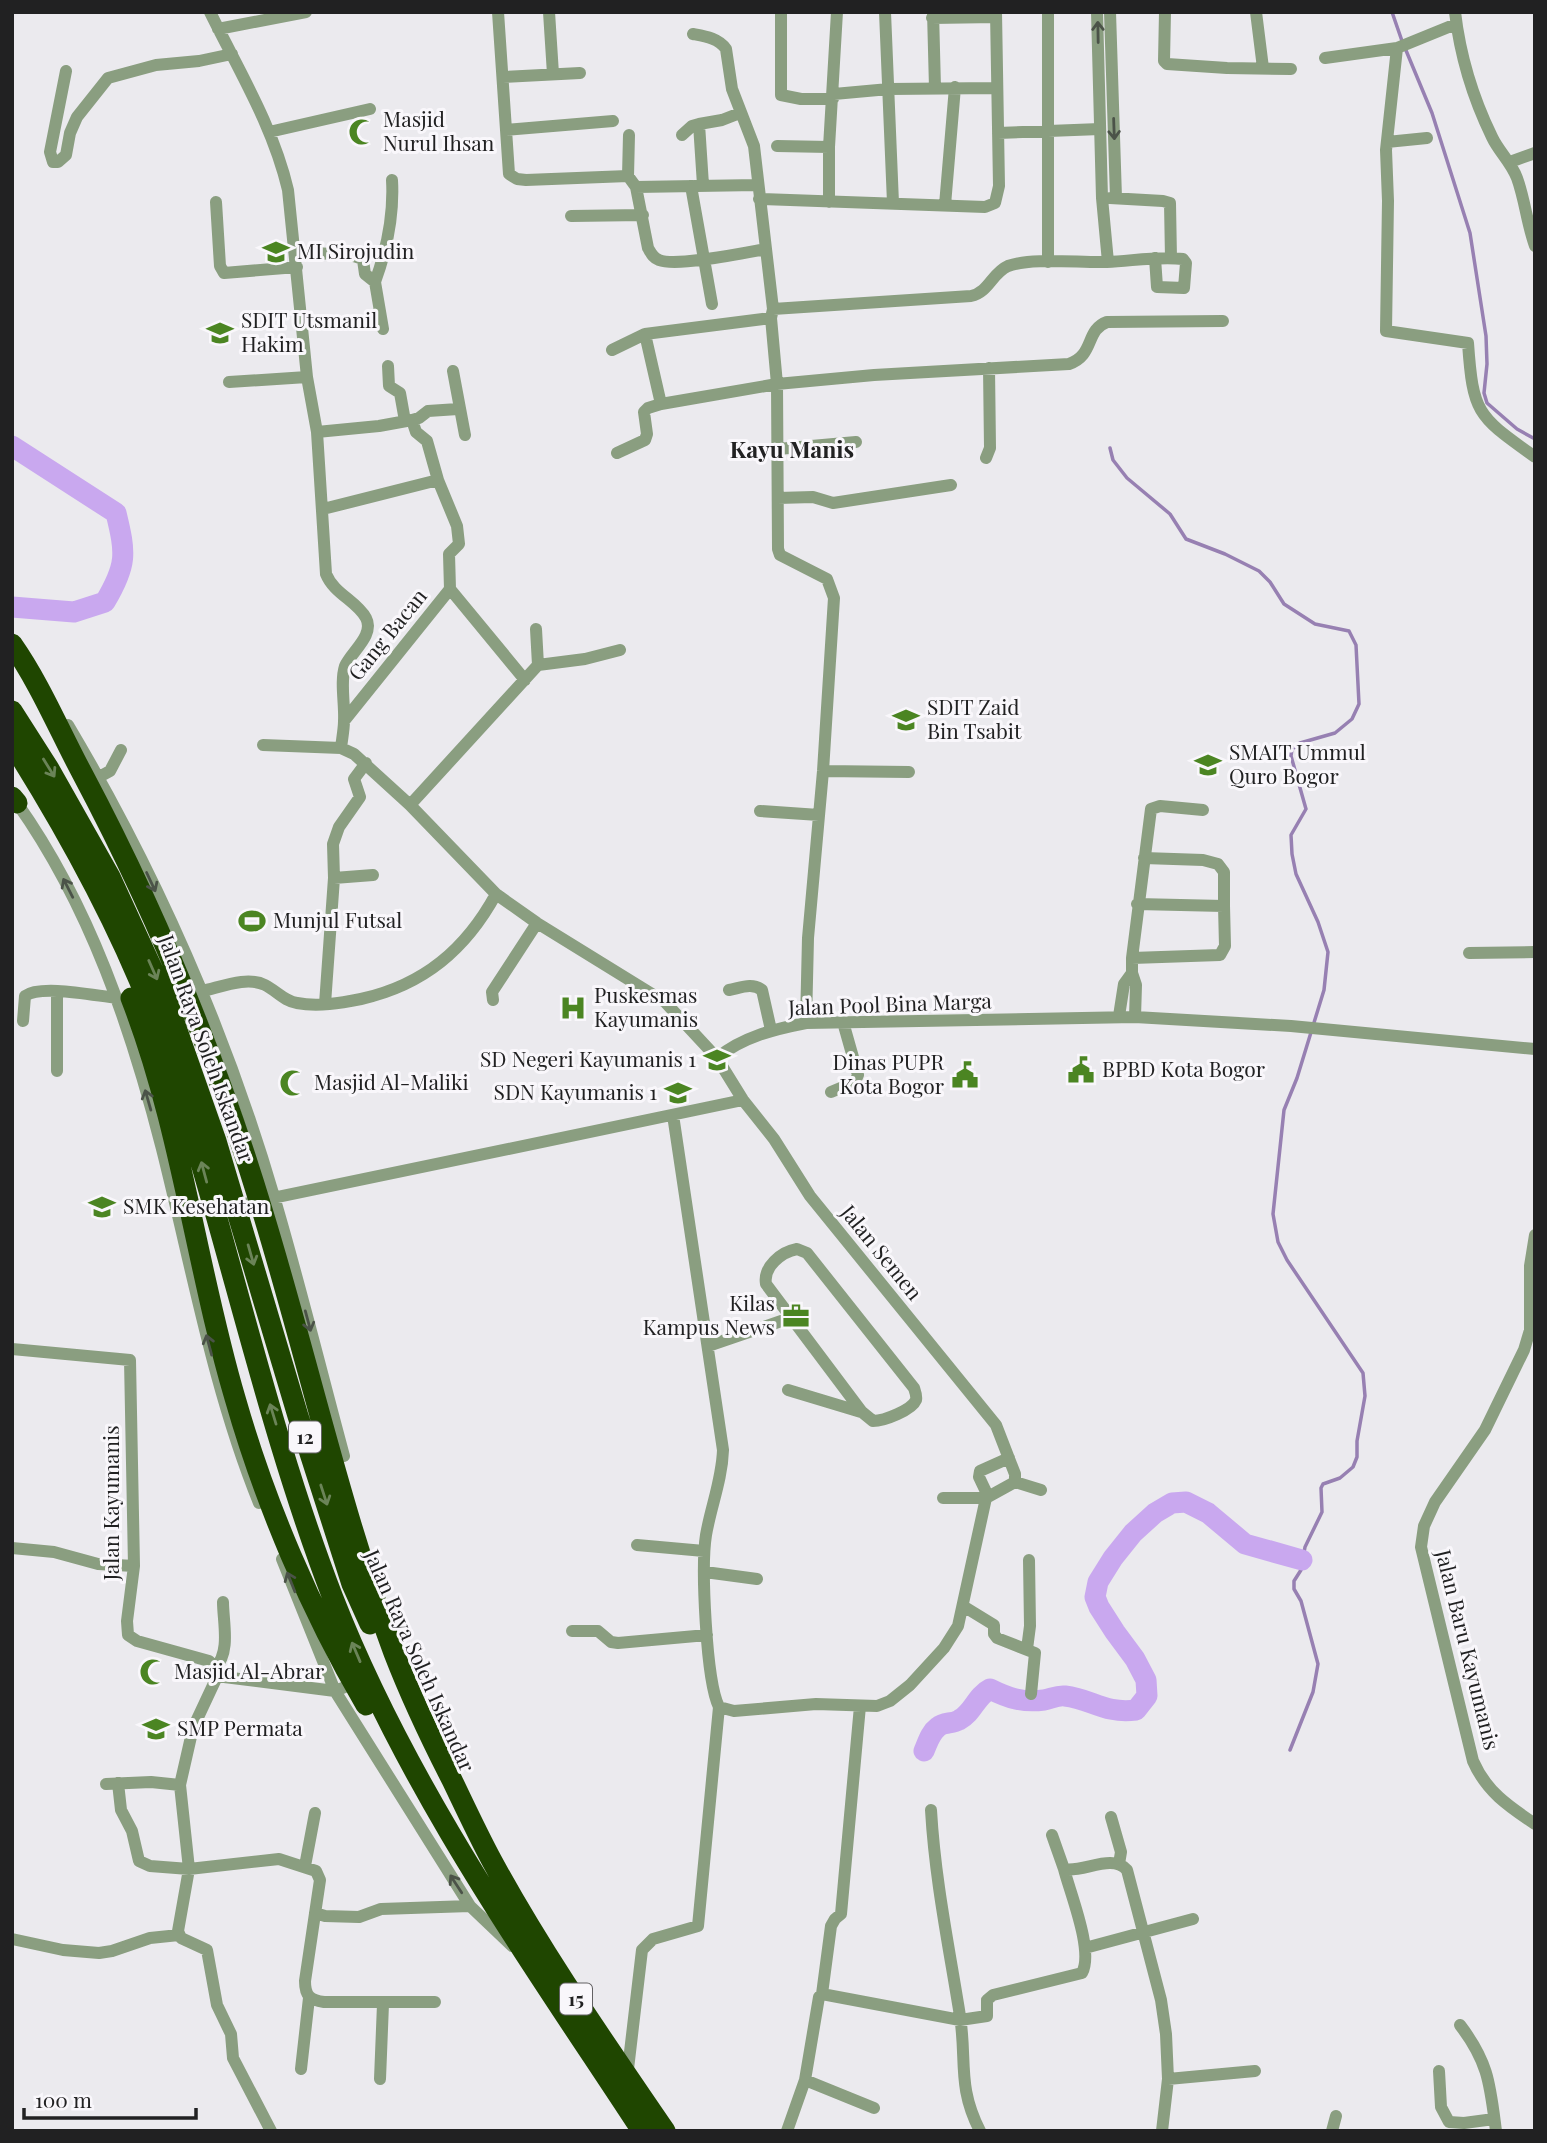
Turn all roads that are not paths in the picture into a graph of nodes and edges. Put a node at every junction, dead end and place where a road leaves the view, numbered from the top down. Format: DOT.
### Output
graph roads {
  1 [pos="211,12"];
  2 [pos="306,12"];
  3 [pos="498,12"];
  4 [pos="548,12"];
  5 [pos="782,12"];
  6 [pos="837,12"];
  7 [pos="885,12"];
  8 [pos="1048,12"];
  9 [pos="1097,12"];
  10 [pos="1110,12"];
  11 [pos="1165,12"];
  12 [pos="1256,12"];
  13 [pos="932,15"];
  14 [pos="996,15"];
  15 [pos="1455,18"];
  16 [pos="218,29"];
  17 [pos="693,34"];
  18 [pos="1402,45"];
  19 [pos="232,54"];
  20 [pos="1325,58"];
  21 [pos="1263,68"];
  22 [pos="1291,68"];
  23 [pos="66,71"];
  24 [pos="580,73"];
  25 [pos="554,74"];
  26 [pos="503,77"];
  27 [pos="955,87"];
  28 [pos="935,88"];
  29 [pos="996,88"];
  30 [pos="889,89"];
  31 [pos="834,96"];
  32 [pos="1099,98"];
  33 [pos="1113,98"];
  34 [pos="370,109"];
  35 [pos="740,113"];
  36 [pos="613,121"];
  37 [pos="699,124"];
  38 [pos="1100,129"];
  39 [pos="506,130"];
  40 [pos="1049,131"];
  41 [pos="269,132"];
  42 [pos="998,133"];
  43 [pos="629,135"];
  44 [pos="682,135"];
  45 [pos="1427,138"];
  46 [pos="1387,142"];
  47 [pos="777,146"];
  48 [pos="829,146"];
  49 [pos="1535,153"];
  50 [pos="1510,162"];
  51 [pos="628,176"];
  52 [pos="392,180"];
  53 [pos="757,185"];
  54 [pos="697,186"];
  55 [pos="636,187"];
  56 [pos="1102,198"];
  57 [pos="1116,198"];
  58 [pos="759,199"];
  59 [pos="216,202"];
  60 [pos="829,202"];
  61 [pos="893,203"];
  62 [pos="946,205"];
  63 [pos="643,215"];
  64 [pos="571,216"];
  65 [pos="1535,246"];
  66 [pos="766,249"];
  67 [pos="1155,258"];
  68 [pos="1171,258"];
  69 [pos="296,260"];
  70 [pos="706,260"];
  71 [pos="1048,262"];
  72 [pos="1108,262"];
  73 [pos="375,282"];
  74 [pos="712,304"];
  75 [pos="772,314"];
  76 [pos="1223,321"];
  77 [pos="383,329"];
  78 [pos="645,334"];
  79 [pos="612,350"];
  80 [pos="388,366"];
  81 [pos="989,368"];
  82 [pos="453,371"];
  83 [pos="307,377"];
  84 [pos="229,382"];
  85 [pos="777,384"];
  86 [pos="661,404"];
  87 [pos="458,409"];
  88 [pos="408,420"];
  89 [pos="317,432"];
  90 [pos="465,435"];
  91 [pos="856,442"];
  92 [pos="778,449"];
  93 [pos="617,453"];
  94 [pos="1535,457"];
  95 [pos="986,458"];
  96 [pos="438,480"];
  97 [pos="951,485"];
  98 [pos="778,498"];
  99 [pos="323,509"];
  100 [pos="450,589"];
  101 [pos="536,629"];
  102 [pos="12,643"];
  103 [pos="620,650"];
  104 [pos="538,665"];
  105 [pos="33,674"];
  106 [pos="525,680"];
  107 [pos="12,710"];
  108 [pos="344,721"];
  109 [pos="12,743"];
  110 [pos="263,744"];
  111 [pos="341,748"];
  112 [pos="121,750"];
  113 [pos="366,763"];
  114 [pos="12,764"];
  115 [pos="823,771"];
  116 [pos="909,772"];
  117 [pos="99,777"];
  118 [pos="15,800"];
  119 [pos="411,805"];
  120 [pos="1203,810"];
  121 [pos="760,811"];
  122 [pos="819,815"];
  123 [pos="1144,858"];
  124 [pos="373,875"];
  125 [pos="334,878"];
  126 [pos="496,894"];
  127 [pos="1137,904"];
  128 [pos="1224,906"];
  129 [pos="537,923"];
  130 [pos="1535,952"];
  131 [pos="1469,953"];
  132 [pos="1132,958"];
  133 [pos="1132,973"];
  134 [pos="729,990"];
  135 [pos="202,991"];
  136 [pos="57,992"];
  137 [pos="117,998"];
  138 [pos="493,1000"];
  139 [pos="324,1004"];
  140 [pos="1118,1016"];
  141 [pos="1135,1017"];
  142 [pos="23,1021"];
  143 [pos="843,1022"];
  144 [pos="806,1023"];
  145 [pos="771,1030"];
  146 [pos="1535,1049"];
  147 [pos="717,1058"];
  148 [pos="57,1071"];
  149 [pos="831,1092"];
  150 [pos="743,1100"];
  151 [pos="673,1115"];
  152 [pos="275,1199"];
  153 [pos="237,1206"];
  154 [pos="214,1210"];
  155 [pos="1535,1235"];
  156 [pos="790,1318"];
  157 [pos="708,1346"];
  158 [pos="12,1349"];
  159 [pos="788,1391"];
  160 [pos="862,1412"];
  161 [pos="1009,1458"];
  162 [pos="313,1459"];
  163 [pos="1015,1482"];
  164 [pos="1041,1490"];
  165 [pos="987,1497"];
  166 [pos="943,1498"];
  167 [pos="637,1545"];
  168 [pos="12,1548"];
  169 [pos="704,1551"];
  170 [pos="1029,1560"];
  171 [pos="135,1566"];
  172 [pos="705,1572"];
  173 [pos="757,1579"];
  174 [pos="223,1602"];
  175 [pos="963,1606"];
  176 [pos="572,1631"];
  177 [pos="707,1635"];
  178 [pos="1027,1649"];
  179 [pos="216,1672"];
  180 [pos="367,1679"];
  181 [pos="335,1691"];
  182 [pos="1031,1694"];
  183 [pos="860,1706"];
  184 [pos="719,1707"];
  185 [pos="438,1767"];
  186 [pos="418,1777"];
  187 [pos="180,1785"];
  188 [pos="931,1810"];
  189 [pos="314,1813"];
  190 [pos="1111,1817"];
  191 [pos="1535,1824"];
  192 [pos="1052,1835"];
  193 [pos="1119,1864"];
  194 [pos="305,1867"];
  195 [pos="189,1868"];
  196 [pos="487,1868"];
  197 [pos="1064,1869"];
  198 [pos="470,1906"];
  199 [pos="316,1913"];
  200 [pos="1193,1919"];
  201 [pos="1143,1933"];
  202 [pos="178,1935"];
  203 [pos="12,1939"];
  204 [pos="1085,1948"];
  205 [pos="536,1969"];
  206 [pos="822,1994"];
  207 [pos="309,1998"];
  208 [pos="435,2002"];
  209 [pos="383,2004"];
  210 [pos="960,2020"];
  211 [pos="1460,2025"];
  212 [pos="301,2069"];
  213 [pos="628,2069"];
  214 [pos="1255,2071"];
  215 [pos="1439,2071"];
  216 [pos="380,2079"];
  217 [pos="1168,2079"];
  218 [pos="805,2080"];
  219 [pos="874,2108"];
  220 [pos="1336,2116"];
  221 [pos="1495,2125"];
  222 [pos="271,2131"];
  223 [pos="642,2131"];
  224 [pos="651,2131"];
  225 [pos="667,2131"];
  226 [pos="788,2131"];
  227 [pos="979,2131"];
  228 [pos="1162,2131"];
  229 [pos="1332,2131"];
  1 -- 16 [label="street"];
  2 -- 16 [label="street"];
  3 -- 26 [label="street"];
  4 -- 25 [label="street"];
  5 -- 31 [label="street"];
  6 -- 31 [label="street"];
  7 -- 30 [label="street"];
  8 -- 40 [label="street"];
  32 -- 9 [label="street, one-way"];
  10 -- 33 [label="street"];
  11 -- 21 [label="street"];
  12 -- 21 [label="street"];
  13 -- 14 [label="street"];
  13 -- 28 [label="street"];
  14 -- 29 [label="street"];
  15 -- 18 [label="street"];
  15 -- 50 [label="street"];
  16 -- 19 [label="street"];
  17 -- 35 [label="street"];
  18 -- 20 [label="street"];
  18 -- 46 [label="street"];
  19 -- 23 [label="street"];
  19 -- 41 [label="street"];
  21 -- 22 [label="street"];
  24 -- 25 [label="street"];
  25 -- 26 [label="street"];
  26 -- 39 [label="street"];
  27 -- 28 [label="street"];
  27 -- 29 [label="street"];
  27 -- 62 [label="street"];
  28 -- 30 [label="street"];
  29 -- 42 [label="street"];
  30 -- 31 [label="street"];
  30 -- 61 [label="street"];
  31 -- 48 [label="street"];
  32 -- 33 [label="street"];
  32 -- 38 [label="street"];
  33 -- 57 [label="street, one-way"];
  34 -- 41 [label="street"];
  35 -- 37 [label="street"];
  35 -- 53 [label="street"];
  36 -- 39 [label="street"];
  37 -- 44 [label="street"];
  37 -- 54 [label="street"];
  38 -- 40 [label="street"];
  38 -- 56 [label="street"];
  39 -- 51 [label="street"];
  40 -- 42 [label="street"];
  40 -- 71 [label="street"];
  41 -- 69 [label="street"];
  42 -- 62 [label="street"];
  43 -- 51 [label="street"];
  45 -- 46 [label="street"];
  46 -- 94 [label="street"];
  47 -- 48 [label="street"];
  48 -- 60 [label="street"];
  49 -- 50 [label="street"];
  50 -- 65 [label="street"];
  51 -- 55 [label="street"];
  52 -- 73 [label="street"];
  53 -- 54 [label="street"];
  53 -- 58 [label="street"];
  54 -- 55 [label="street"];
  54 -- 70 [label="street"];
  55 -- 63 [label="street"];
  56 -- 57 [label="street"];
  56 -- 72 [label="street"];
  57 -- 68 [label="street"];
  58 -- 60 [label="street"];
  58 -- 66 [label="street"];
  59 -- 69 [label="street"];
  60 -- 61 [label="street"];
  61 -- 62 [label="street"];
  63 -- 64 [label="street"];
  63 -- 70 [label="street"];
  66 -- 70 [label="street"];
  66 -- 75 [label="street"];
  67 -- 68 [label="street"];
  67 -- 68 [label="street"];
  67 -- 72 [label="street"];
  69 -- 73 [label="street"];
  69 -- 83 [label="street"];
  70 -- 74 [label="street"];
  71 -- 72 [label="street"];
  71 -- 75 [label="street"];
  73 -- 77 [label="street"];
  75 -- 78 [label="street"];
  75 -- 85 [label="street"];
  76 -- 81 [label="street"];
  78 -- 79 [label="street"];
  78 -- 86 [label="street"];
  80 -- 88 [label="street"];
  81 -- 85 [label="street"];
  81 -- 95 [label="street"];
  82 -- 87 [label="street"];
  83 -- 84 [label="street"];
  83 -- 89 [label="street"];
  85 -- 86 [label="street"];
  85 -- 92 [label="street"];
  86 -- 93 [label="street"];
  87 -- 88 [label="street"];
  87 -- 90 [label="street"];
  88 -- 89 [label="street"];
  88 -- 96 [label="street"];
  89 -- 99 [label="street"];
  91 -- 92 [label="street"];
  92 -- 98 [label="street"];
  96 -- 99 [label="street"];
  96 -- 100 [label="street, Gang Bacan"];
  97 -- 98 [label="street"];
  98 -- 115 [label="street"];
  99 -- 108 [label="street"];
  100 -- 106 [label="street"];
  100 -- 108 [label="street, Gang Bacan"];
  101 -- 104 [label="street"];
  102 -- 105 [label="highway"];
  103 -- 104 [label="street"];
  104 -- 106 [label="street"];
  105 -- 117 [label="street"];
  105 -- 196 [label="highway"];
  106 -- 119 [label="street"];
  107 -- 153 [label="highway, Jalan Raya Soleh Iskandar / 12, one-way"];
  108 -- 111 [label="street"];
  154 -- 109 [label="highway, Jalan Raya Soleh Iskandar / 12, one-way"];
  110 -- 111 [label="street"];
  111 -- 113 [label="street"];
  112 -- 117 [label="street"];
  113 -- 119 [label="street"];
  113 -- 125 [label="street"];
  114 -- 196 [label="highway"];
  115 -- 116 [label="street"];
  115 -- 122 [label="street"];
  117 -- 135 [label="street, one-way"];
  137 -- 118 [label="street, one-way"];
  119 -- 126 [label="street"];
  120 -- 123 [label="street"];
  121 -- 122 [label="street"];
  122 -- 144 [label="street"];
  123 -- 127 [label="street"];
  123 -- 128 [label="street"];
  124 -- 125 [label="street"];
  125 -- 139 [label="street"];
  126 -- 129 [label="street"];
  126 -- 139 [label="street"];
  127 -- 128 [label="street"];
  127 -- 132 [label="street"];
  128 -- 132 [label="street"];
  129 -- 138 [label="street"];
  129 -- 147 [label="street"];
  130 -- 131 [label="street"];
  132 -- 133 [label="street"];
  133 -- 140 [label="street"];
  133 -- 141 [label="street"];
  134 -- 145 [label="street"];
  135 -- 139 [label="street"];
  135 -- 152 [label="street"];
  136 -- 137 [label="street"];
  136 -- 142 [label="street"];
  136 -- 148 [label="street"];
  181 -- 137 [label="street, one-way"];
  140 -- 141 [label="street, Jalan Pool Bina Marga"];
  140 -- 143 [label="street, Jalan Pool Bina Marga"];
  141 -- 146 [label="street, Jalan Pool Bina Marga"];
  143 -- 144 [label="street, Jalan Pool Bina Marga"];
  143 -- 149 [label="street"];
  144 -- 145 [label="street, Jalan Pool Bina Marga"];
  145 -- 147 [label="street, Jalan Pool Bina Marga"];
  147 -- 150 [label="street"];
  150 -- 151 [label="street"];
  150 -- 161 [label="street, Jalan Semen"];
  151 -- 152 [label="street"];
  151 -- 157 [label="street"];
  152 -- 153 [label="street"];
  152 -- 162 [label="street, one-way"];
  153 -- 154 [label="street"];
  153 -- 162 [label="highway, Jalan Raya Soleh Iskandar / 12, one-way"];
  180 -- 154 [label="highway, Jalan Raya Soleh Iskandar / 12, one-way"];
  155 -- 191 [label="street, Jalan Baru Kayumanis"];
  156 -- 157 [label="street"];
  156 -- 160 [label="street"];
  156 -- 160 [label="street"];
  157 -- 169 [label="street"];
  158 -- 171 [label="street, Jalan Kayumanis"];
  159 -- 160 [label="street"];
  161 -- 163 [label="street, Jalan Semen"];
  161 -- 165 [label="street"];
  162 -- 185 [label="highway, Jalan Raya Soleh Iskandar / 12, one-way"];
  163 -- 164 [label="street"];
  163 -- 165 [label="street"];
  165 -- 166 [label="street"];
  165 -- 175 [label="street"];
  167 -- 169 [label="street"];
  168 -- 171 [label="street"];
  169 -- 172 [label="street"];
  170 -- 178 [label="street"];
  171 -- 179 [label="street, Jalan Kayumanis"];
  172 -- 173 [label="street"];
  172 -- 177 [label="street"];
  174 -- 179 [label="street"];
  175 -- 178 [label="street"];
  175 -- 183 [label="street"];
  176 -- 177 [label="street"];
  177 -- 184 [label="street"];
  178 -- 182 [label="street"];
  179 -- 181 [label="street"];
  179 -- 187 [label="street"];
  180 -- 181 [label="street"];
  180 -- 186 [label="highway, Jalan Raya Soleh Iskandar / 12"];
  198 -- 181 [label="street, one-way"];
  183 -- 184 [label="street"];
  183 -- 206 [label="street"];
  184 -- 213 [label="street"];
  185 -- 186 [label="highway"];
  185 -- 213 [label="highway, Jalan Raya Soleh Iskandar / 12"];
  186 -- 205 [label="highway, Jalan Raya Soleh Iskandar / 12"];
  187 -- 195 [label="street"];
  187 -- 195 [label="street"];
  188 -- 210 [label="street"];
  189 -- 194 [label="street"];
  190 -- 193 [label="street"];
  192 -- 197 [label="street"];
  193 -- 197 [label="street"];
  193 -- 201 [label="street"];
  194 -- 195 [label="street"];
  194 -- 199 [label="street"];
  195 -- 202 [label="street"];
  196 -- 224 [label="highway, 15"];
  196 -- 225 [label="highway, 15"];
  197 -- 204 [label="street"];
  198 -- 199 [label="street"];
  198 -- 205 [label="street"];
  199 -- 207 [label="street"];
  200 -- 201 [label="street"];
  201 -- 204 [label="street"];
  201 -- 217 [label="street"];
  202 -- 203 [label="street"];
  202 -- 222 [label="street"];
  204 -- 210 [label="street"];
  205 -- 223 [label="highway, Jalan Raya Soleh Iskandar / 12"];
  206 -- 210 [label="street"];
  206 -- 218 [label="street"];
  207 -- 209 [label="street"];
  207 -- 212 [label="street"];
  208 -- 209 [label="street"];
  209 -- 216 [label="street"];
  210 -- 227 [label="street"];
  211 -- 221 [label="street"];
  213 -- 225 [label="highway, Jalan Raya Soleh Iskandar / 12"];
  214 -- 217 [label="street"];
  215 -- 221 [label="street"];
  217 -- 228 [label="street"];
  218 -- 219 [label="street"];
  218 -- 226 [label="street"];
  220 -- 229 [label="street"];
}
